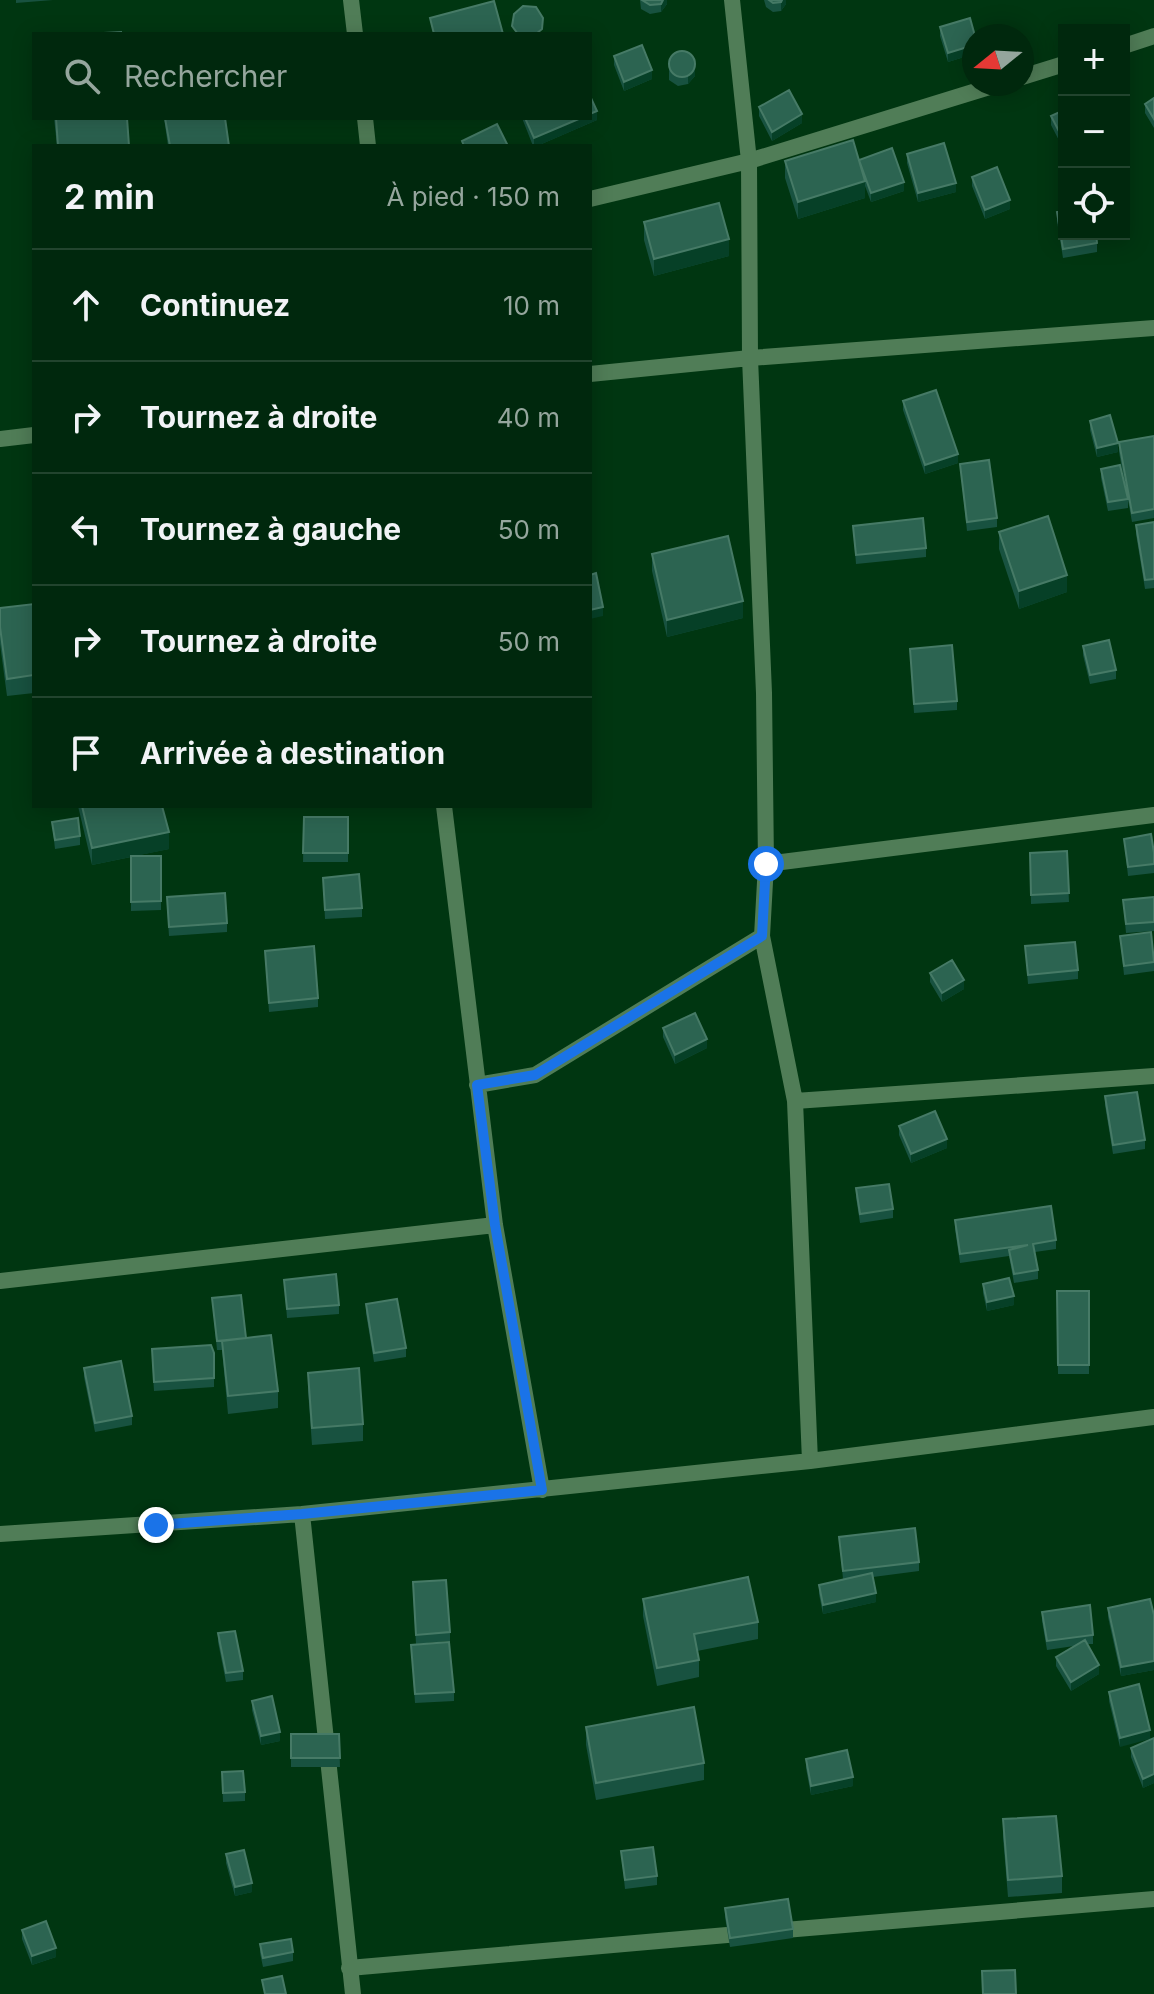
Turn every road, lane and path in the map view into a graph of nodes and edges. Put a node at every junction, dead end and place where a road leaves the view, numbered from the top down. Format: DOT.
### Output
graph roads {
  1 [pos="351,0"];
  2 [pos="732,0"];
  3 [pos="355,32"];
  4 [pos="1154,36"];
  5 [pos="1130,44"];
  6 [pos="1058,66"];
  7 [pos="1034,73"];
  8 [pos="962,95"];
  9 [pos="365,120"];
  10 [pos="368,144"];
  11 [pos="749,161"];
  12 [pos="592,199"];
  13 [pos="1154,328"];
  14 [pos="750,358"];
  15 [pos="592,374"];
  16 [pos="32,435"];
  17 [pos="0,439"];
  18 [pos="444,808"];
  19 [pos="1154,815"];
  20 [pos="766,864"];
  21 [pos="762,936"];
  22 [pos="1154,1076"];
  23 [pos="477,1085"];
  24 [pos="795,1101"];
  25 [pos="495,1225"];
  26 [pos="0,1281"];
  27 [pos="1154,1417"];
  28 [pos="810,1461"];
  29 [pos="542,1490"];
  30 [pos="302,1514"];
  31 [pos="0,1534"];
  32 [pos="1154,1899"];
  33 [pos="349,1968"];
  34 [pos="353,1994"];
  1 -- 3 [label="street"];
  2 -- 11 [label="street"];
  4 -- 5 [label="street"];
  6 -- 7 [label="street"];
  8 -- 11 [label="street"];
  9 -- 10 [label="street"];
  11 -- 12 [label="street"];
  11 -- 14 [label="street"];
  13 -- 14 [label="street"];
  14 -- 15 [label="street"];
  14 -- 20 [label="street"];
  16 -- 17 [label="street"];
  18 -- 23 [label="street"];
  19 -- 20 [label="street"];
  20 -- 21 [label="street"];
  21 -- 23 [label="street"];
  21 -- 24 [label="street"];
  22 -- 24 [label="street"];
  23 -- 25 [label="street"];
  24 -- 28 [label="street"];
  25 -- 26 [label="street"];
  25 -- 29 [label="street"];
  27 -- 28 [label="street"];
  28 -- 29 [label="street"];
  29 -- 30 [label="street"];
  30 -- 31 [label="street"];
  30 -- 33 [label="street"];
  32 -- 33 [label="street"];
  33 -- 34 [label="street"];
}
